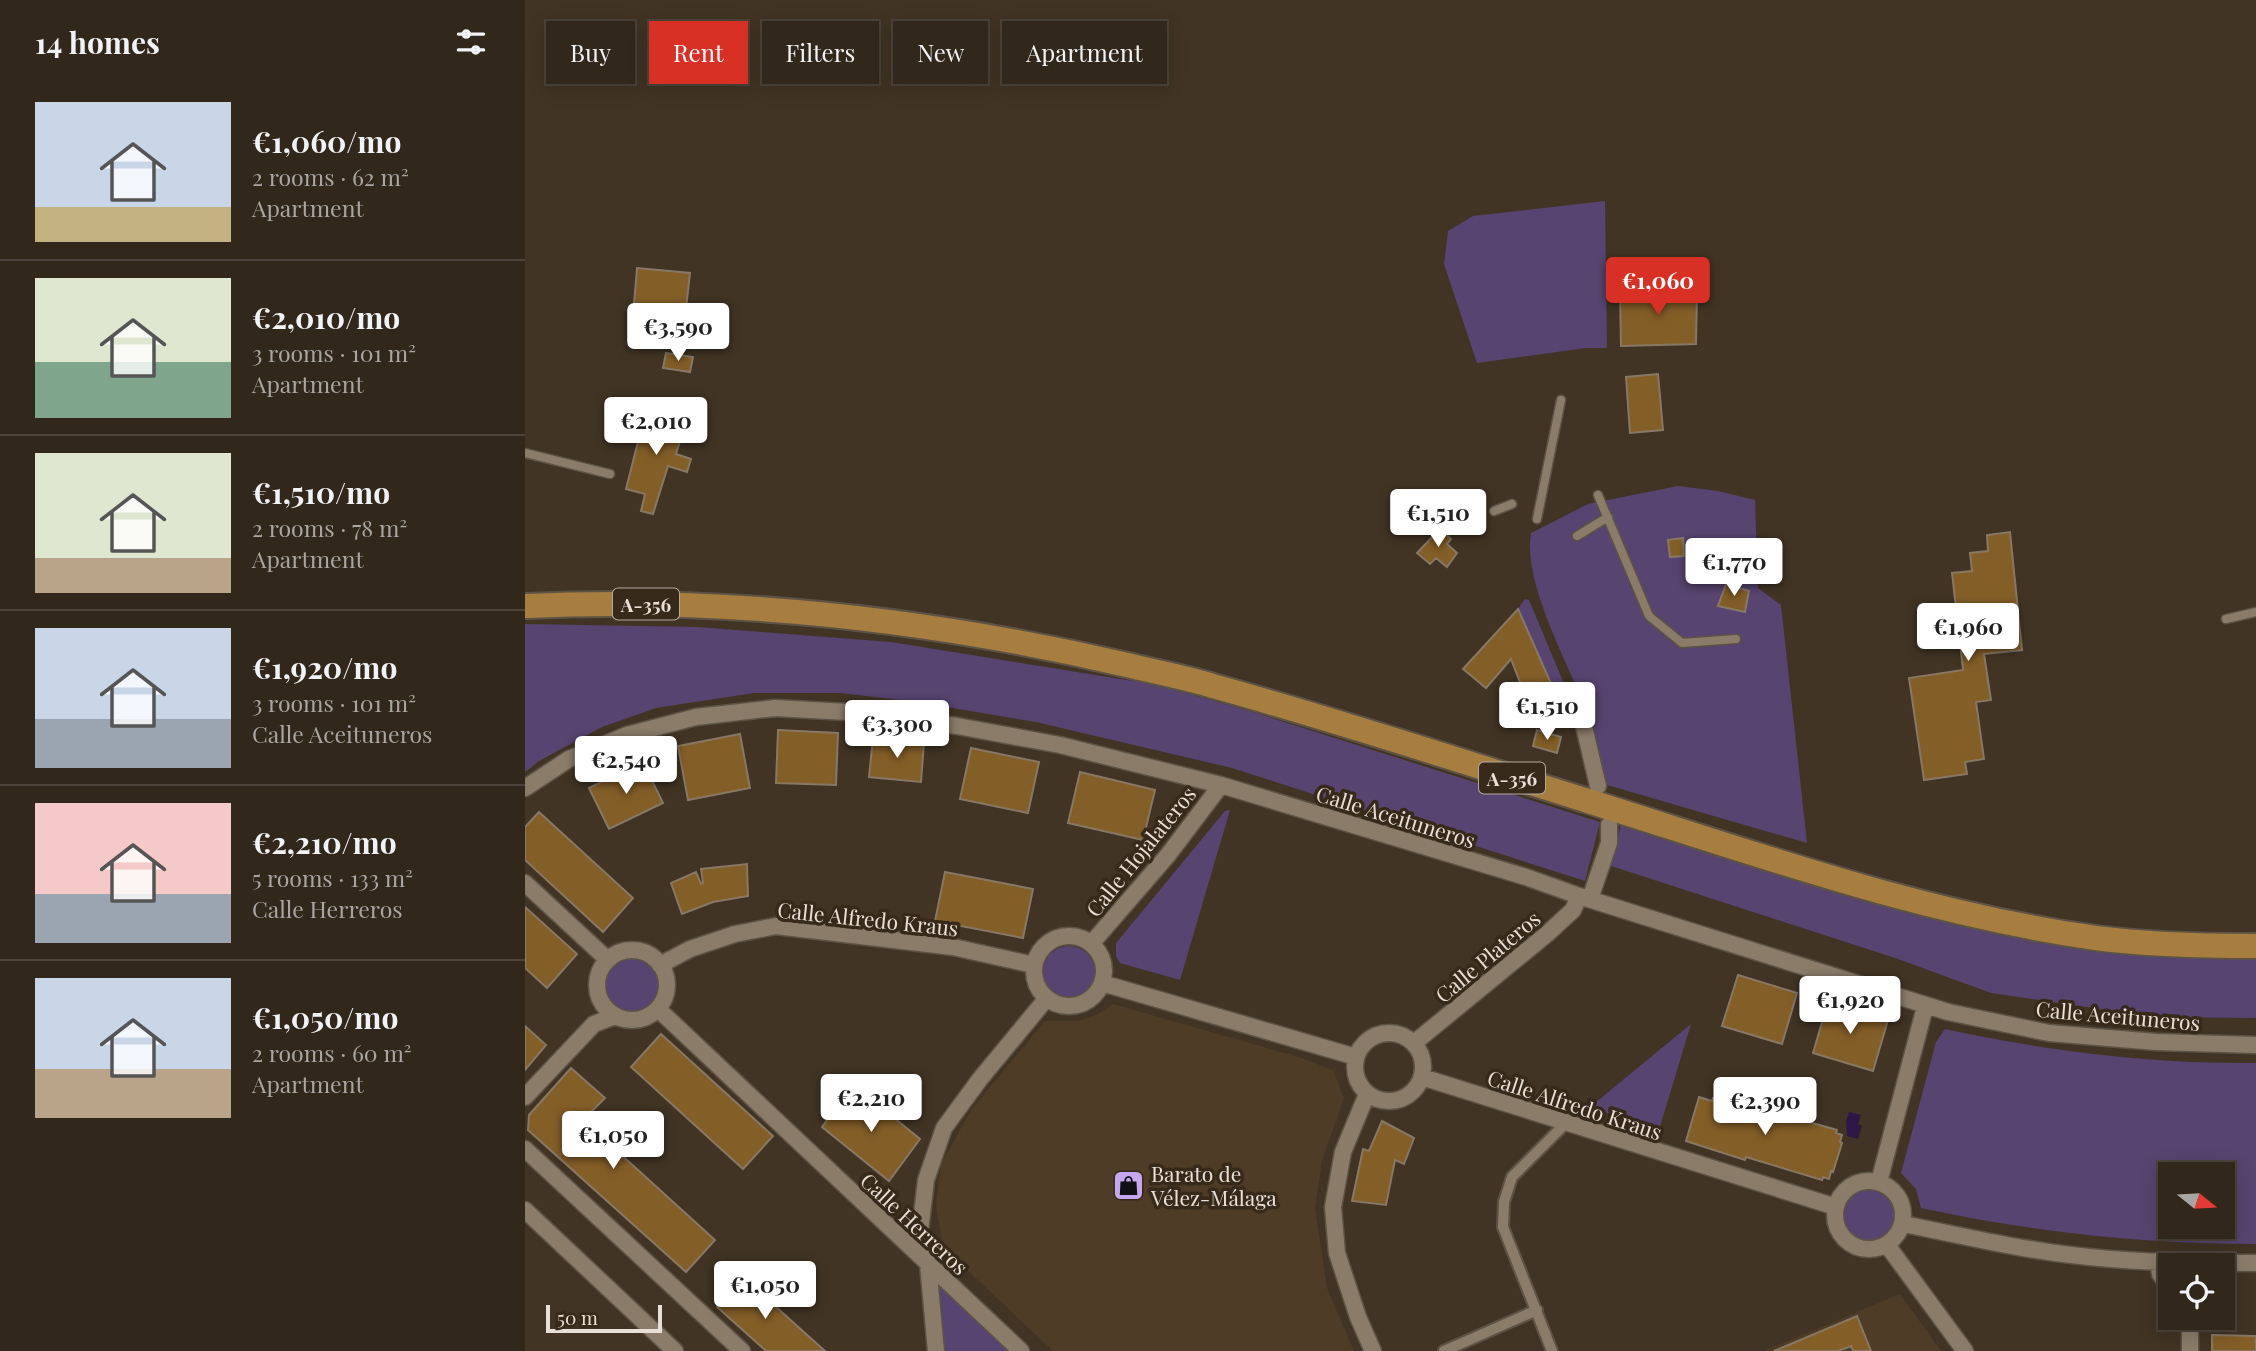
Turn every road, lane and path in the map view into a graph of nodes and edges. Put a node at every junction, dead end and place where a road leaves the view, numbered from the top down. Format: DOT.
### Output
graph roads {
  1 [pos="1561,400"];
  2 [pos="525,453"];
  3 [pos="610,474"];
  4 [pos="1598,495"];
  5 [pos="1512,504"];
  6 [pos="1494,510"];
  7 [pos="1608,517"];
  8 [pos="1537,519"];
  9 [pos="1577,536"];
  10 [pos="525,606"];
  11 [pos="2256,612"];
  12 [pos="2226,619"];
  13 [pos="1736,639"];
  14 [pos="1582,718"];
  15 [pos="1221,785"];
  16 [pos="1598,786"];
  17 [pos="525,789"];
  18 [pos="1609,825"];
  19 [pos="525,884"];
  20 [pos="1584,897"];
  21 [pos="1091,944"];
  22 [pos="2256,946"];
  23 [pos="608,960"];
  24 [pos="660,965"];
  25 [pos="1034,965"];
  26 [pos="1102,983"];
  27 [pos="1047,999"];
  28 [pos="602,1003"];
  29 [pos="1925,1007"];
  30 [pos="658,1009"];
  31 [pos="615,1016"];
  32 [pos="594,1024"];
  33 [pos="1414,1043"];
  34 [pos="2256,1045"];
  35 [pos="1356,1057"];
  36 [pos="1422,1077"];
  37 [pos="1367,1094"];
  38 [pos="525,1097"];
  39 [pos="1566,1123"];
  40 [pos="525,1149"];
  41 [pos="1879,1182"];
  42 [pos="1836,1207"];
  43 [pos="525,1210"];
  44 [pos="1903,1224"];
  45 [pos="1887,1245"];
  46 [pos="2158,1261"];
  47 [pos="2256,1263"];
  48 [pos="927,1264"];
  49 [pos="2235,1264"];
  50 [pos="1537,1310"];
  51 [pos="2190,1330"];
  52 [pos="675,1351"];
  53 [pos="742,1351"];
  54 [pos="936,1351"];
  55 [pos="1021,1351"];
  56 [pos="1373,1351"];
  57 [pos="1444,1351"];
  58 [pos="1552,1351"];
  59 [pos="1965,1351"];
  60 [pos="2190,1351"];
  1 -- 8 [label="lane"];
  2 -- 3 [label="lane"];
  4 -- 7 [label="lane"];
  5 -- 6 [label="lane"];
  7 -- 9 [label="lane"];
  7 -- 13 [label="lane"];
  10 -- 22 [label="main road, A-356"];
  11 -- 12 [label="lane"];
  14 -- 16 [label="street"];
  15 -- 17 [label="street, Calle Aceituneros"];
  15 -- 20 [label="street, Calle Aceituneros"];
  15 -- 21 [label="street, Calle Hojalateros"];
  18 -- 20 [label="street, Calle Plateros"];
  19 -- 23 [label="street"];
  20 -- 29 [label="street, Calle Aceituneros"];
  20 -- 33 [label="street, Calle Plateros"];
  21 -- 25 [label="street"];
  21 -- 26 [label="street"];
  23 -- 24 [label="street"];
  23 -- 28 [label="street"];
  24 -- 25 [label="street, Calle Alfredo Kraus"];
  24 -- 30 [label="street"];
  25 -- 27 [label="street"];
  26 -- 27 [label="street"];
  26 -- 35 [label="street"];
  27 -- 48 [label="street"];
  28 -- 31 [label="street"];
  28 -- 32 [label="street"];
  29 -- 34 [label="street, Calle Aceituneros"];
  29 -- 41 [label="street"];
  30 -- 31 [label="street"];
  30 -- 48 [label="street, Calle Herreros"];
  31 -- 32 [label="street"];
  32 -- 38 [label="street"];
  33 -- 35 [label="street"];
  33 -- 36 [label="street"];
  35 -- 37 [label="street"];
  36 -- 37 [label="street"];
  36 -- 39 [label="street, Calle Alfredo Kraus"];
  37 -- 56 [label="street"];
  39 -- 42 [label="street, Calle Alfredo Kraus"];
  39 -- 50 [label="street"];
  40 -- 53 [label="street"];
  41 -- 42 [label="street"];
  41 -- 44 [label="street"];
  42 -- 45 [label="street"];
  43 -- 52 [label="street"];
  44 -- 45 [label="street"];
  44 -- 46 [label="street"];
  45 -- 59 [label="street"];
  47 -- 49 [label="street"];
  48 -- 54 [label="street"];
  48 -- 55 [label="street, Calle Herreros"];
  50 -- 57 [label="street"];
  50 -- 58 [label="street"];
  51 -- 60 [label="street"];
}
